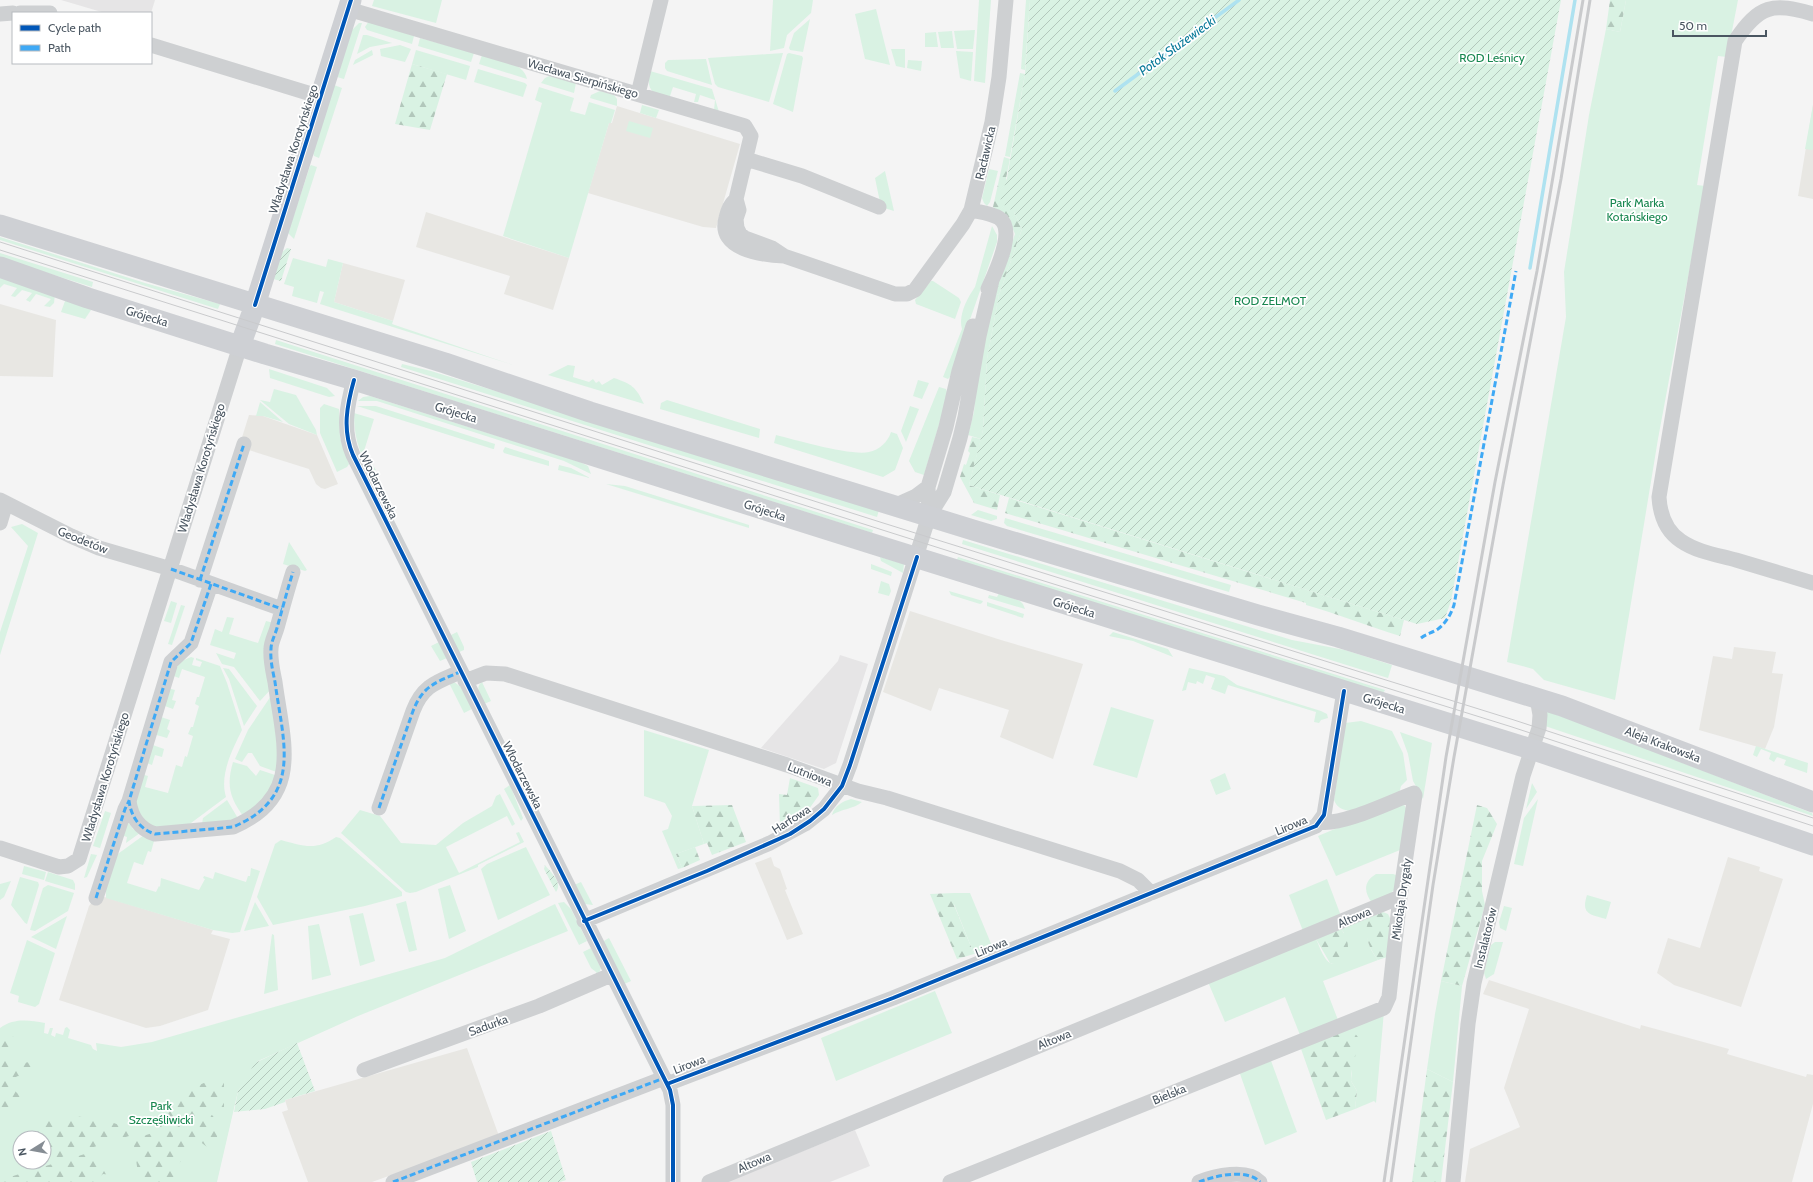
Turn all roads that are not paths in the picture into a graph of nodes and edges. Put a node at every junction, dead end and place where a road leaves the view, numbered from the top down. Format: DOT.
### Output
graph roads {
  1 [pos="661,0"];
  2 [pos="1006,0"];
  3 [pos="350,4"];
  4 [pos="12,13"];
  5 [pos="0,14"];
  6 [pos="1813,14"];
  7 [pos="152,45"];
  8 [pos="638,94"];
  9 [pos="321,96"];
  10 [pos="746,160"];
  11 [pos="879,207"];
  12 [pos="971,210"];
  13 [pos="0,225"];
  14 [pos="0,267"];
  15 [pos="992,280"];
  16 [pos="255,305"];
  17 [pos="240,346"];
  18 [pos="354,380"];
  19 [pos="244,444"];
  20 [pos="928,487"];
  21 [pos="3,501"];
  22 [pos="896,505"];
  23 [pos="929,516"];
  24 [pos="0,522"];
  25 [pos="917,557"];
  26 [pos="171,569"];
  27 [pos="293,572"];
  28 [pos="205,582"];
  29 [pos="1813,583"];
  30 [pos="282,609"];
  31 [pos="462,676"];
  32 [pos="1344,691"];
  33 [pos="1537,698"];
  34 [pos="1532,749"];
  35 [pos="842,786"];
  36 [pos="1414,792"];
  37 [pos="129,801"];
  38 [pos="1813,802"];
  39 [pos="379,808"];
  40 [pos="1320,822"];
  41 [pos="1752,824"];
  42 [pos="1813,828"];
  43 [pos="1813,845"];
  44 [pos="0,848"];
  45 [pos="1150,893"];
  46 [pos="1400,897"];
  47 [pos="96,898"];
  48 [pos="584,921"];
  49 [pos="611,976"];
  50 [pos="1386,1005"];
  51 [pos="364,1070"];
  52 [pos="666,1081"];
  53 [pos="393,1182"];
  54 [pos="673,1182"];
  55 [pos="709,1182"];
  56 [pos="950,1182"];
  57 [pos="1198,1182"];
  58 [pos="1260,1182"];
  59 [pos="1453,1182"];
  1 -- 8 [label="street"];
  2 -- 12 [label="street, Racławicka"];
  3 -- 8 [label="street, Wacława Sierpińskiego"];
  3 -- 9 [label="main road, Władysława Korotyńskiego"];
  4 -- 5 [label="street"];
  6 -- 29 [label="street"];
  7 -- 9 [label="street"];
  8 -- 10 [label="street, Wacława Sierpińskiego"];
  9 -- 16 [label="main road, Władysława Korotyńskiego"];
  10 -- 11 [label="street"];
  10 -- 12 [label="street, Wacława Sierpińskiego"];
  12 -- 15 [label="street"];
  13 -- 16 [label="main road"];
  14 -- 17 [label="main road, Grójecka"];
  15 -- 20 [label="street"];
  15 -- 23 [label="street"];
  16 -- 17 [label="main road, Władysława Korotyńskiego"];
  16 -- 22 [label="main road"];
  17 -- 18 [label="main road, Grójecka"];
  17 -- 26 [label="street, Władysława Korotyńskiego"];
  18 -- 25 [label="main road, Grójecka"];
  18 -- 31 [label="street, Włodarzewska"];
  19 -- 28 [label="street"];
  20 -- 22 [label="street"];
  20 -- 23 [label="street"];
  21 -- 24 [label="street"];
  21 -- 26 [label="street, Geodetów"];
  22 -- 23 [label="main road"];
  23 -- 25 [label="street"];
  23 -- 33 [label="main road, Aleja Krakowska"];
  25 -- 32 [label="main road, Grójecka"];
  25 -- 35 [label="street, Harfowa"];
  26 -- 28 [label="street, Geodetów"];
  26 -- 44 [label="street, Władysława Korotyńskiego"];
  27 -- 30 [label="street"];
  28 -- 30 [label="street, Geodetów"];
  28 -- 37 [label="street"];
  30 -- 37 [label="street"];
  31 -- 35 [label="street, Lutniowa"];
  31 -- 39 [label="street, Lutniowa"];
  31 -- 48 [label="street, Włodarzewska"];
  32 -- 34 [label="main road, Grójecka"];
  32 -- 40 [label="street"];
  33 -- 34 [label="street, Instalatorów"];
  33 -- 38 [label="main road, Aleja Krakowska"];
  34 -- 41 [label="main road"];
  34 -- 59 [label="street, Instalatorów"];
  35 -- 45 [label="street, Lutniowa"];
  35 -- 48 [label="street, Harfowa"];
  36 -- 40 [label="street, Lirowa"];
  36 -- 46 [label="street, Mikołaja Drygały"];
  37 -- 47 [label="street"];
  40 -- 45 [label="street, Lirowa"];
  41 -- 42 [label="main road"];
  41 -- 43 [label="main road"];
  45 -- 52 [label="street, Lirowa"];
  46 -- 50 [label="street, Mikołaja Drygały"];
  46 -- 55 [label="street, Altowa"];
  48 -- 49 [label="street, Włodarzewska"];
  49 -- 51 [label="street, Sadurka"];
  49 -- 52 [label="street, Włodarzewska"];
  50 -- 56 [label="street, Bielska"];
  52 -- 53 [label="street, Lirowa"];
  52 -- 54 [label="street, Włodarzewska"];
  57 -- 58 [label="street"];
}
